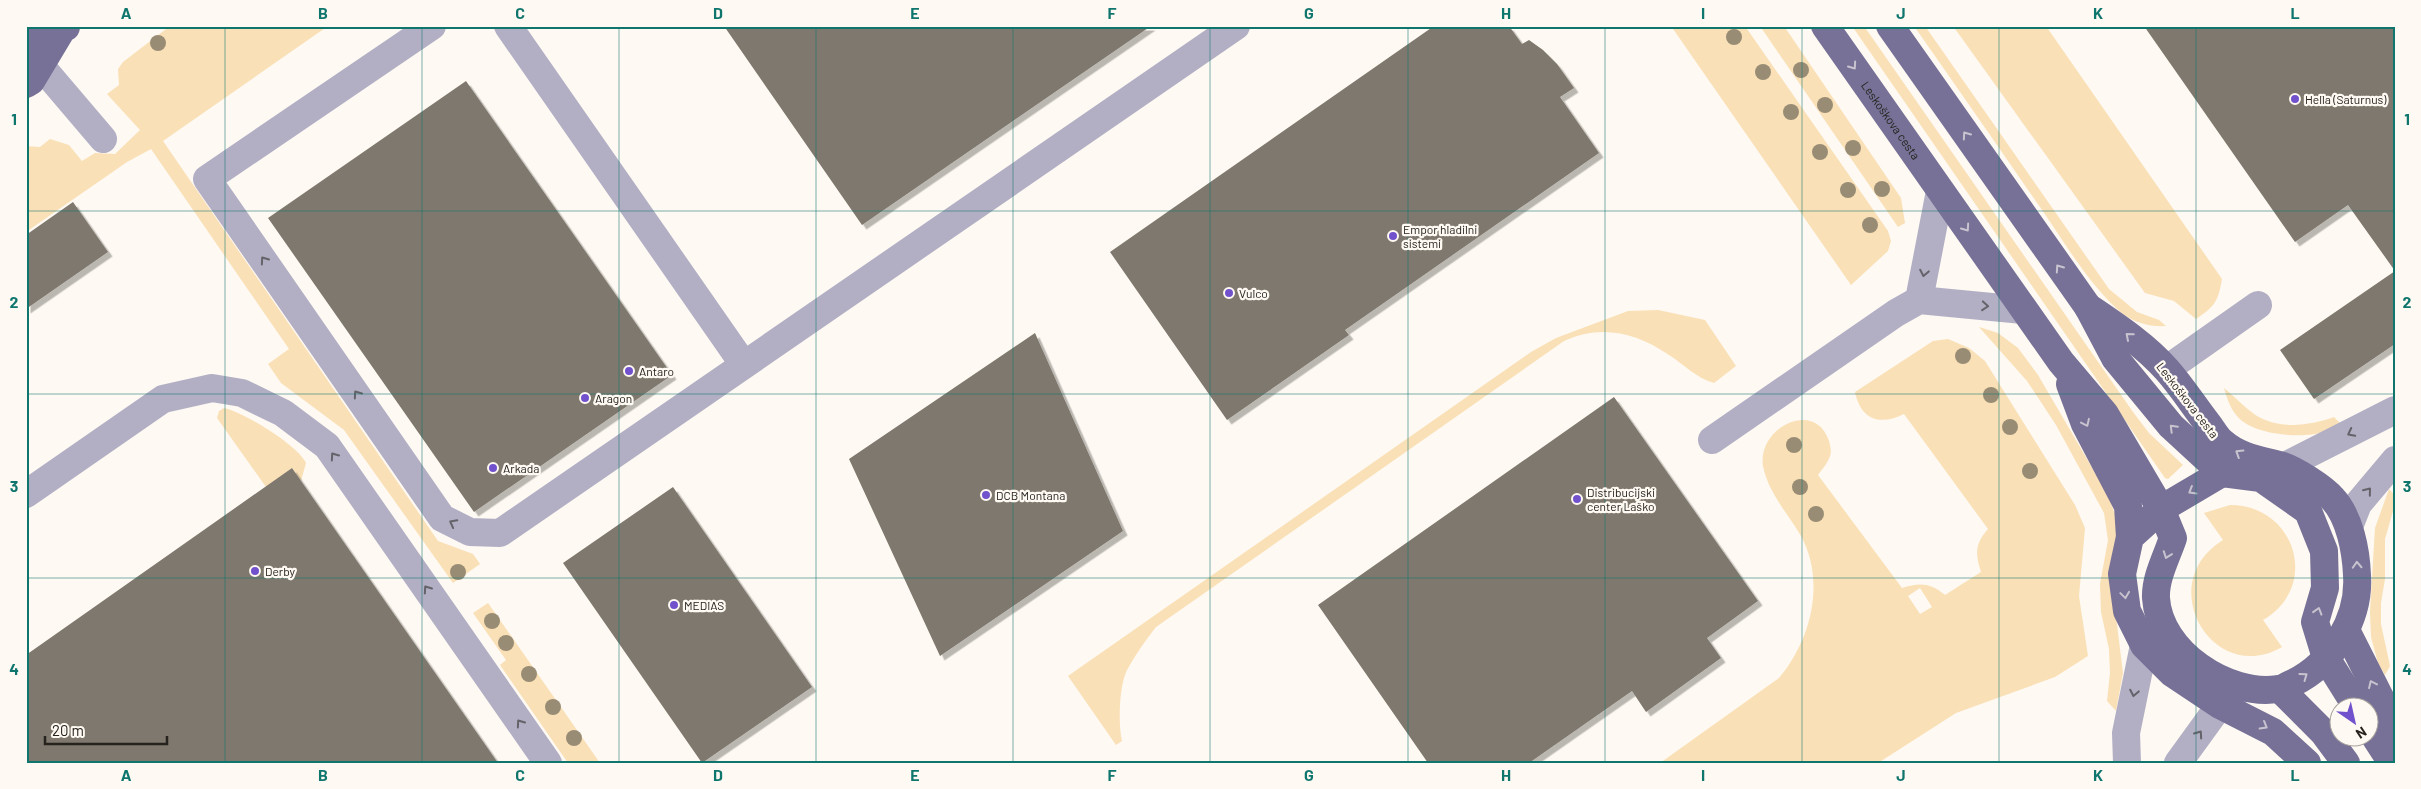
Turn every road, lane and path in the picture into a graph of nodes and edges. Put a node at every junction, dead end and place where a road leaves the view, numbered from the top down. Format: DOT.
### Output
graph roads {
  1 [pos="432,26"];
  2 [pos="508,26"];
  3 [pos="1236,26"];
  4 [pos="1825,26"];
  5 [pos="1890,26"];
  6 [pos="64,28"];
  7 [pos="31,65"];
  8 [pos="103,139"];
  9 [pos="1940,191"];
  10 [pos="1919,300"];
  11 [pos="2258,305"];
  12 [pos="2088,307"];
  13 [pos="2023,310"];
  14 [pos="2060,362"];
  15 [pos="744,365"];
  16 [pos="2167,370"];
  17 [pos="2395,410"];
  18 [pos="1712,440"];
  19 [pos="2395,460"];
  20 [pos="2285,467"];
  21 [pos="2222,473"];
  22 [pos="2260,478"];
  23 [pos="26,494"];
  24 [pos="2161,509"];
  25 [pos="2348,528"];
  26 [pos="2130,536"];
  27 [pos="2346,630"];
  28 [pos="2144,645"];
  29 [pos="2326,658"];
  30 [pos="2242,688"];
  31 [pos="2280,689"];
  32 [pos="2350,696"];
  33 [pos="2220,705"];
  34 [pos="2395,727"];
  35 [pos="2378,741"];
  36 [pos="548,763"];
  37 [pos="2127,763"];
  38 [pos="2178,763"];
  39 [pos="2307,763"];
  40 [pos="2346,763"];
  41 [pos="2392,763"];
  15 -- 1 [label="street, one-way"];
  2 -- 15 [label="street"];
  3 -- 15 [label="street"];
  4 -- 9 [label="main road, Leskoškova cesta, one-way"];
  12 -- 5 [label="main road, Leskoškova cesta, one-way"];
  6 -- 7 [label="main road"];
  7 -- 8 [label="street"];
  9 -- 10 [label="street, one-way"];
  9 -- 13 [label="main road, Leskoškova cesta, one-way"];
  10 -- 13 [label="street, one-way"];
  10 -- 18 [label="street"];
  11 -- 16 [label="street"];
  16 -- 12 [label="main road, Leskoškova cesta, one-way"];
  21 -- 12 [label="main road, Leskoškova cesta, one-way"];
  13 -- 14 [label="main road, Leskoškova cesta"];
  14 -- 24 [label="main road, Leskoškova cesta"];
  14 -- 26 [label="main road, Leskoškova cesta, one-way"];
  20 -- 16 [label="main road, Leskoškova cesta, one-way"];
  17 -- 20 [label="street, one-way"];
  25 -- 19 [label="street, one-way"];
  20 -- 22 [label="street"];
  20 -- 25 [label="main road, Leskoškova cesta"];
  21 -- 22 [label="main road"];
  21 -- 24 [label="main road, one-way"];
  29 -- 22 [label="main road, one-way"];
  36 -- 23 [label="street, one-way"];
  24 -- 26 [label="main road"];
  24 -- 30 [label="main road, Leskoškova cesta, one-way"];
  27 -- 25 [label="main road, Leskoškova cesta, one-way"];
  26 -- 28 [label="main road, Leskoškova cesta, one-way"];
  27 -- 29 [label="main road, Leskoškova cesta"];
  34 -- 27 [label="main road, one-way"];
  28 -- 33 [label="main road, Leskoškova cesta"];
  28 -- 37 [label="street, one-way"];
  31 -- 29 [label="main road, Leskoškova cesta, one-way"];
  29 -- 32 [label="main road"];
  30 -- 31 [label="main road, Leskoškova cesta"];
  30 -- 33 [label="street"];
  31 -- 40 [label="main road"];
  38 -- 33 [label="street, one-way"];
  33 -- 39 [label="main road, Leskoškova cesta, one-way"];
  35 -- 41 [label="main road"];
}
